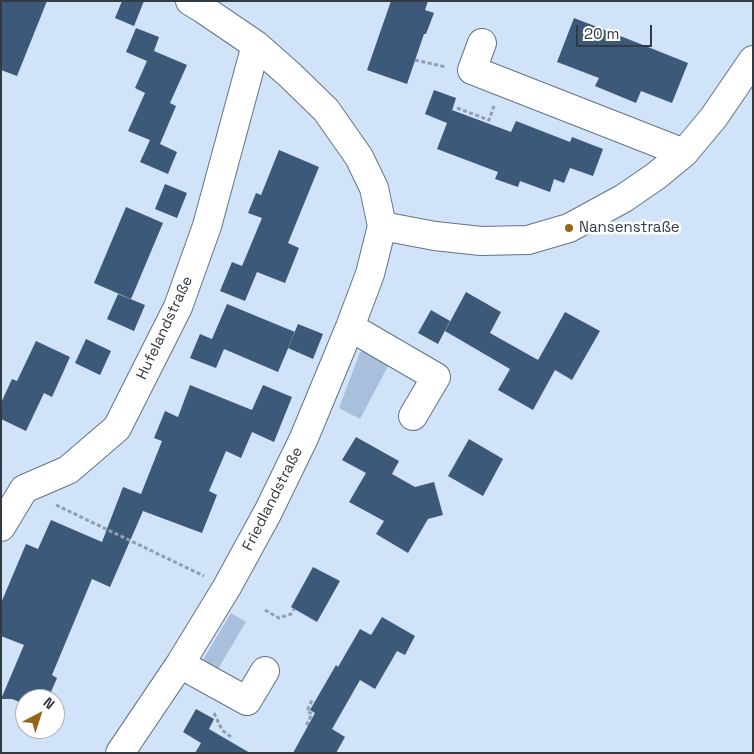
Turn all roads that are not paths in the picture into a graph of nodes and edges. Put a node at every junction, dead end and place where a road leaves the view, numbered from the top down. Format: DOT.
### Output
graph roads {
  1 [pos="190,1"];
  2 [pos="482,43"];
  3 [pos="256,45"];
  4 [pos="753,60"];
  5 [pos="684,153"];
  6 [pos="382,226"];
  7 [pos="350,327"];
  8 [pos="413,416"];
  9 [pos="1,527"];
  10 [pos="180,664"];
  11 [pos="264,670"];
  12 [pos="120,753"];
  1 -- 3 [label="street, Friedlandstraße"];
  2 -- 5 [label="street"];
  3 -- 6 [label="street, Friedlandstraße"];
  3 -- 9 [label="street, Hufelandstraße"];
  4 -- 5 [label="street"];
  5 -- 6 [label="street"];
  6 -- 7 [label="street, Friedlandstraße"];
  7 -- 8 [label="street"];
  7 -- 10 [label="street, Friedlandstraße"];
  10 -- 11 [label="street"];
  10 -- 12 [label="street, Friedlandstraße"];
}
